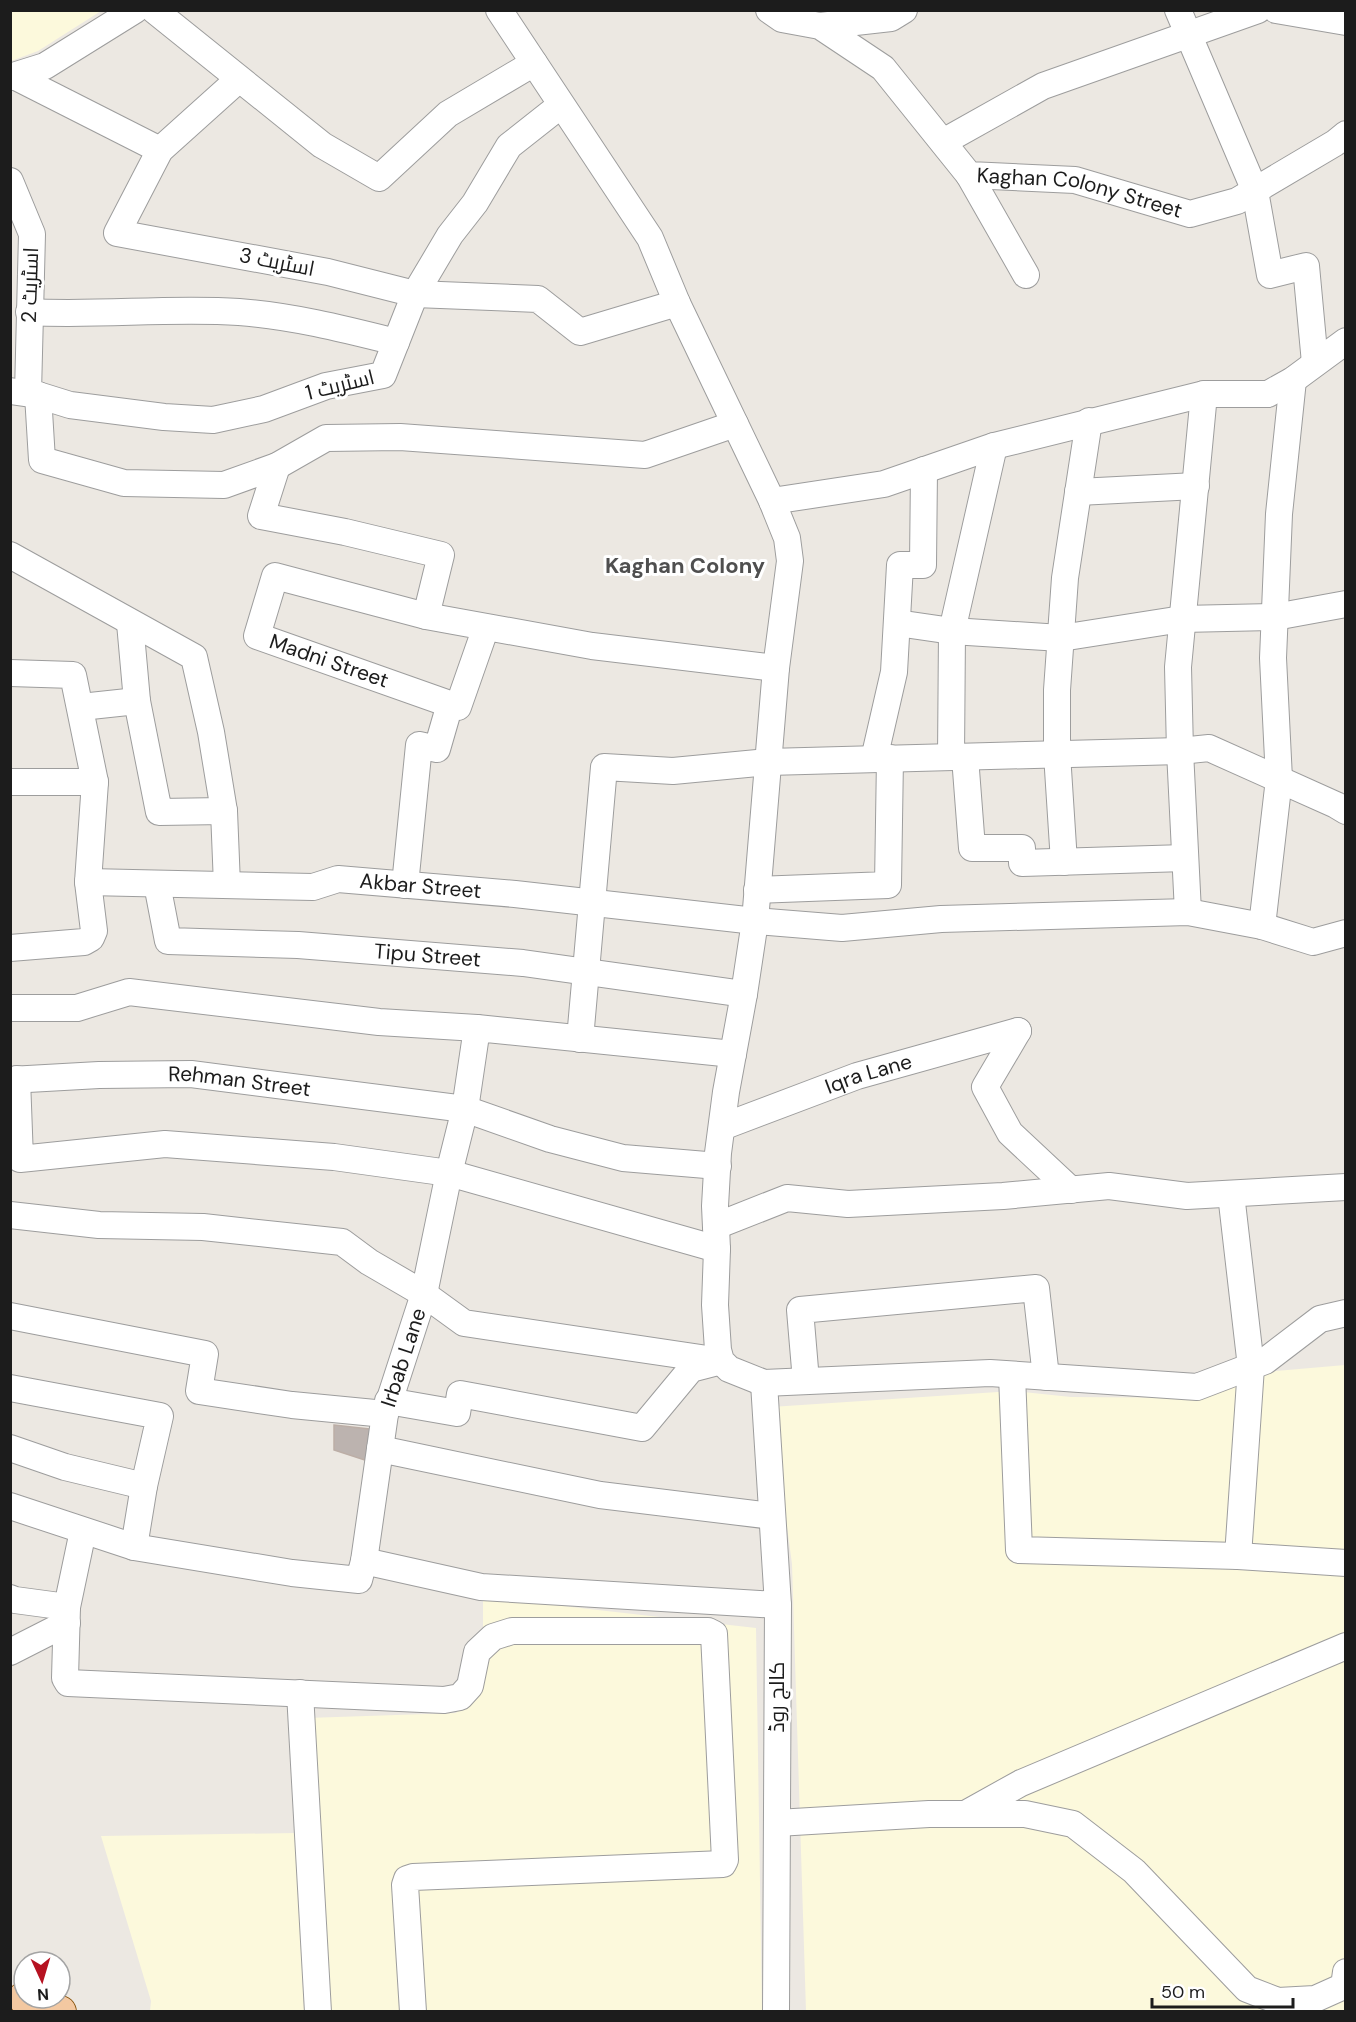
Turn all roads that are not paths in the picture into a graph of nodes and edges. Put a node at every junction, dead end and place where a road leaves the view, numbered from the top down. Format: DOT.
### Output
graph roads {
  1 [pos="135,10"];
  2 [pos="154,10"];
  3 [pos="499,10"];
  4 [pos="904,10"];
  5 [pos="1178,10"];
  6 [pos="1258,10"];
  7 [pos="1276,10"];
  8 [pos="776,15"];
  9 [pos="825,18"];
  10 [pos="1346,22"];
  11 [pos="1188,35"];
  12 [pos="534,63"];
  13 [pos="12,76"];
  14 [pos="239,79"];
  15 [pos="561,105"];
  16 [pos="1346,134"];
  17 [pos="943,142"];
  18 [pos="160,150"];
  19 [pos="969,176"];
  20 [pos="10,181"];
  21 [pos="1255,191"];
  22 [pos="1026,275"];
  23 [pos="415,294"];
  24 [pos="677,303"];
  25 [pos="29,312"];
  26 [pos="1346,340"];
  27 [pos="396,342"];
  28 [pos="1315,363"];
  29 [pos="1293,380"];
  30 [pos="25,393"];
  31 [pos="1204,394"];
  32 [pos="1089,421"];
  33 [pos="735,424"];
  34 [pos="994,446"];
  35 [pos="277,466"];
  36 [pos="924,470"];
  37 [pos="1196,486"];
  38 [pos="1078,492"];
  39 [pos="772,501"];
  40 [pos="10,555"];
  41 [pos="1346,604"];
  42 [pos="426,615"];
  43 [pos="1275,617"];
  44 [pos="1182,619"];
  45 [pos="130,623"];
  46 [pos="897,623"];
  47 [pos="486,627"];
  48 [pos="952,631"];
  49 [pos="1061,638"];
  50 [pos="776,668"];
  51 [pos="10,673"];
  52 [pos="138,701"];
  53 [pos="450,704"];
  54 [pos="81,707"];
  55 [pos="1180,751"];
  56 [pos="1057,754"];
  57 [pos="958,757"];
  58 [pos="882,759"];
  59 [pos="768,762"];
  60 [pos="1279,779"];
  61 [pos="10,782"];
  62 [pos="95,782"];
  63 [pos="224,811"];
  64 [pos="1346,812"];
  65 [pos="1185,858"];
  66 [pos="1064,862"];
  67 [pos="88,882"];
  68 [pos="157,884"];
  69 [pos="227,885"];
  70 [pos="405,885"];
  71 [pos="757,890"];
  72 [pos="593,903"];
  73 [pos="1188,912"];
  74 [pos="755,921"];
  75 [pos="1262,926"];
  76 [pos="1346,933"];
  77 [pos="10,948"];
  78 [pos="586,972"];
  79 [pos="744,994"];
  80 [pos="10,1008"];
  81 [pos="477,1028"];
  82 [pos="580,1039"];
  83 [pos="733,1054"];
  84 [pos="14,1080"];
  85 [pos="465,1109"];
  86 [pos="722,1127"];
  87 [pos="718,1166"];
  88 [pos="449,1173"];
  89 [pos="1346,1187"];
  90 [pos="1071,1190"];
  91 [pos="1231,1194"];
  92 [pos="10,1215"];
  93 [pos="716,1238"];
  94 [pos="424,1294"];
  95 [pos="1346,1313"];
  96 [pos="10,1316"];
  97 [pos="721,1361"];
  98 [pos="1251,1367"];
  99 [pos="1012,1375"];
  100 [pos="1046,1377"];
  101 [pos="806,1381"];
  102 [pos="764,1383"];
  103 [pos="10,1388"];
  104 [pos="387,1408"];
  105 [pos="10,1448"];
  106 [pos="380,1449"];
  107 [pos="144,1486"];
  108 [pos="10,1506"];
  109 [pos="772,1516"];
  110 [pos="83,1531"];
  111 [pos="134,1547"];
  112 [pos="1238,1556"];
  113 [pos="364,1561"];
  114 [pos="1346,1563"];
  115 [pos="10,1598"];
  116 [pos="778,1605"];
  117 [pos="67,1615"];
  118 [pos="1346,1646"];
  119 [pos="10,1653"];
  120 [pos="300,1693"];
  121 [pos="966,1814"];
  122 [pos="777,1823"];
  123 [pos="1346,1972"];
  124 [pos="318,2012"];
  125 [pos="413,2012"];
  126 [pos="776,2012"];
  1 -- 13 [label="street"];
  2 -- 14 [label="street"];
  3 -- 12 [label="street"];
  4 -- 9 [label="street"];
  5 -- 11 [label="street"];
  6 -- 11 [label="street"];
  7 -- 10 [label="street"];
  8 -- 9 [label="street, Kaghan Colony Street"];
  9 -- 17 [label="street, Kaghan Colony Street"];
  11 -- 17 [label="street"];
  11 -- 21 [label="street"];
  12 -- 14 [label="street"];
  12 -- 15 [label="street"];
  13 -- 18 [label="street"];
  14 -- 18 [label="street"];
  15 -- 23 [label="street, اسٹریٹ 1"];
  15 -- 24 [label="street"];
  16 -- 21 [label="street, Kaghan Colony Street"];
  17 -- 19 [label="street, Kaghan Colony Street"];
  18 -- 23 [label="street, اسٹریٹ 3"];
  19 -- 21 [label="street, Kaghan Colony Street"];
  19 -- 22 [label="street"];
  20 -- 25 [label="street, اسٹریٹ 2"];
  21 -- 28 [label="street"];
  23 -- 24 [label="street, اسٹریٹ 3"];
  23 -- 27 [label="street, اسٹریٹ 1"];
  24 -- 33 [label="street"];
  25 -- 27 [label="street"];
  25 -- 30 [label="street, اسٹریٹ 2"];
  26 -- 28 [label="street"];
  27 -- 30 [label="street, اسٹریٹ 1"];
  28 -- 29 [label="street"];
  29 -- 31 [label="street"];
  29 -- 43 [label="street"];
  30 -- 35 [label="street, اسٹریٹ 2"];
  31 -- 32 [label="street"];
  31 -- 37 [label="street"];
  32 -- 34 [label="street"];
  32 -- 38 [label="street"];
  33 -- 35 [label="street"];
  33 -- 39 [label="street"];
  34 -- 36 [label="street"];
  34 -- 48 [label="street"];
  35 -- 42 [label="street"];
  36 -- 39 [label="street"];
  36 -- 46 [label="street"];
  37 -- 38 [label="street"];
  37 -- 44 [label="street"];
  38 -- 49 [label="street"];
  39 -- 50 [label="street"];
  40 -- 45 [label="street"];
  41 -- 43 [label="street"];
  42 -- 47 [label="street, Madni Street"];
  42 -- 53 [label="street, Madni Street"];
  43 -- 44 [label="street"];
  43 -- 60 [label="street"];
  44 -- 49 [label="street"];
  44 -- 55 [label="street"];
  45 -- 52 [label="street"];
  45 -- 63 [label="street"];
  46 -- 48 [label="street"];
  46 -- 58 [label="street"];
  47 -- 50 [label="street, Madni Street"];
  47 -- 53 [label="street"];
  48 -- 49 [label="street"];
  48 -- 57 [label="street"];
  49 -- 56 [label="street"];
  50 -- 59 [label="street"];
  51 -- 54 [label="street"];
  52 -- 54 [label="street"];
  52 -- 63 [label="street"];
  53 -- 70 [label="street"];
  54 -- 62 [label="street"];
  55 -- 56 [label="street"];
  55 -- 60 [label="street"];
  55 -- 65 [label="street"];
  56 -- 57 [label="street"];
  56 -- 66 [label="street"];
  57 -- 58 [label="street"];
  57 -- 66 [label="street"];
  58 -- 59 [label="street"];
  58 -- 71 [label="street"];
  59 -- 71 [label="street"];
  59 -- 72 [label="street"];
  60 -- 64 [label="street"];
  60 -- 75 [label="street"];
  61 -- 62 [label="street"];
  62 -- 67 [label="street"];
  63 -- 69 [label="street"];
  65 -- 66 [label="street"];
  65 -- 73 [label="street"];
  67 -- 68 [label="street, Akbar Street"];
  67 -- 77 [label="street"];
  68 -- 69 [label="street, Akbar Street"];
  68 -- 78 [label="street, Tipu Street"];
  69 -- 70 [label="street, Akbar Street"];
  70 -- 72 [label="street, Akbar Street"];
  71 -- 74 [label="street"];
  72 -- 74 [label="street, Akbar Street"];
  72 -- 78 [label="street"];
  73 -- 74 [label="street, Akbar Street"];
  73 -- 75 [label="street, Akbar Street"];
  74 -- 79 [label="street"];
  75 -- 76 [label="street, Akbar Street"];
  78 -- 79 [label="street, Tipu Street"];
  78 -- 82 [label="street"];
  79 -- 83 [label="street"];
  80 -- 81 [label="street"];
  81 -- 82 [label="street"];
  81 -- 85 [label="street"];
  82 -- 83 [label="street"];
  83 -- 86 [label="street"];
  84 -- 85 [label="street, Rehman Street"];
  84 -- 88 [label="street"];
  85 -- 87 [label="street, Rehman Street"];
  85 -- 88 [label="street"];
  86 -- 87 [label="street"];
  86 -- 90 [label="street, Iqra Lane"];
  87 -- 93 [label="street"];
  88 -- 93 [label="street"];
  88 -- 94 [label="street"];
  89 -- 91 [label="street"];
  90 -- 91 [label="street"];
  90 -- 93 [label="street"];
  91 -- 98 [label="street"];
  92 -- 94 [label="street"];
  93 -- 97 [label="street"];
  94 -- 97 [label="street, Irbab Lane"];
  94 -- 104 [label="street, Irbab Lane"];
  95 -- 98 [label="street"];
  96 -- 104 [label="street, Irbab Lane"];
  97 -- 102 [label="street"];
  97 -- 104 [label="street"];
  98 -- 100 [label="street"];
  98 -- 112 [label="street"];
  99 -- 100 [label="street"];
  99 -- 101 [label="street"];
  99 -- 112 [label="street"];
  100 -- 101 [label="street"];
  101 -- 102 [label="street"];
  102 -- 109 [label="street, کالج روڈ"];
  103 -- 107 [label="street"];
  104 -- 106 [label="street"];
  105 -- 107 [label="street"];
  106 -- 109 [label="street"];
  106 -- 113 [label="street"];
  107 -- 111 [label="street"];
  108 -- 110 [label="street"];
  109 -- 116 [label="street, کالج روڈ"];
  110 -- 111 [label="street"];
  110 -- 117 [label="street"];
  111 -- 113 [label="street"];
  112 -- 114 [label="street"];
  113 -- 116 [label="street"];
  115 -- 117 [label="street"];
  116 -- 122 [label="street, کالج روڈ"];
  117 -- 119 [label="street"];
  117 -- 120 [label="street"];
  118 -- 121 [label="street"];
  120 -- 124 [label="street"];
  120 -- 125 [label="street"];
  121 -- 122 [label="street"];
  121 -- 123 [label="street"];
  122 -- 126 [label="street, کالج روڈ"];
}
